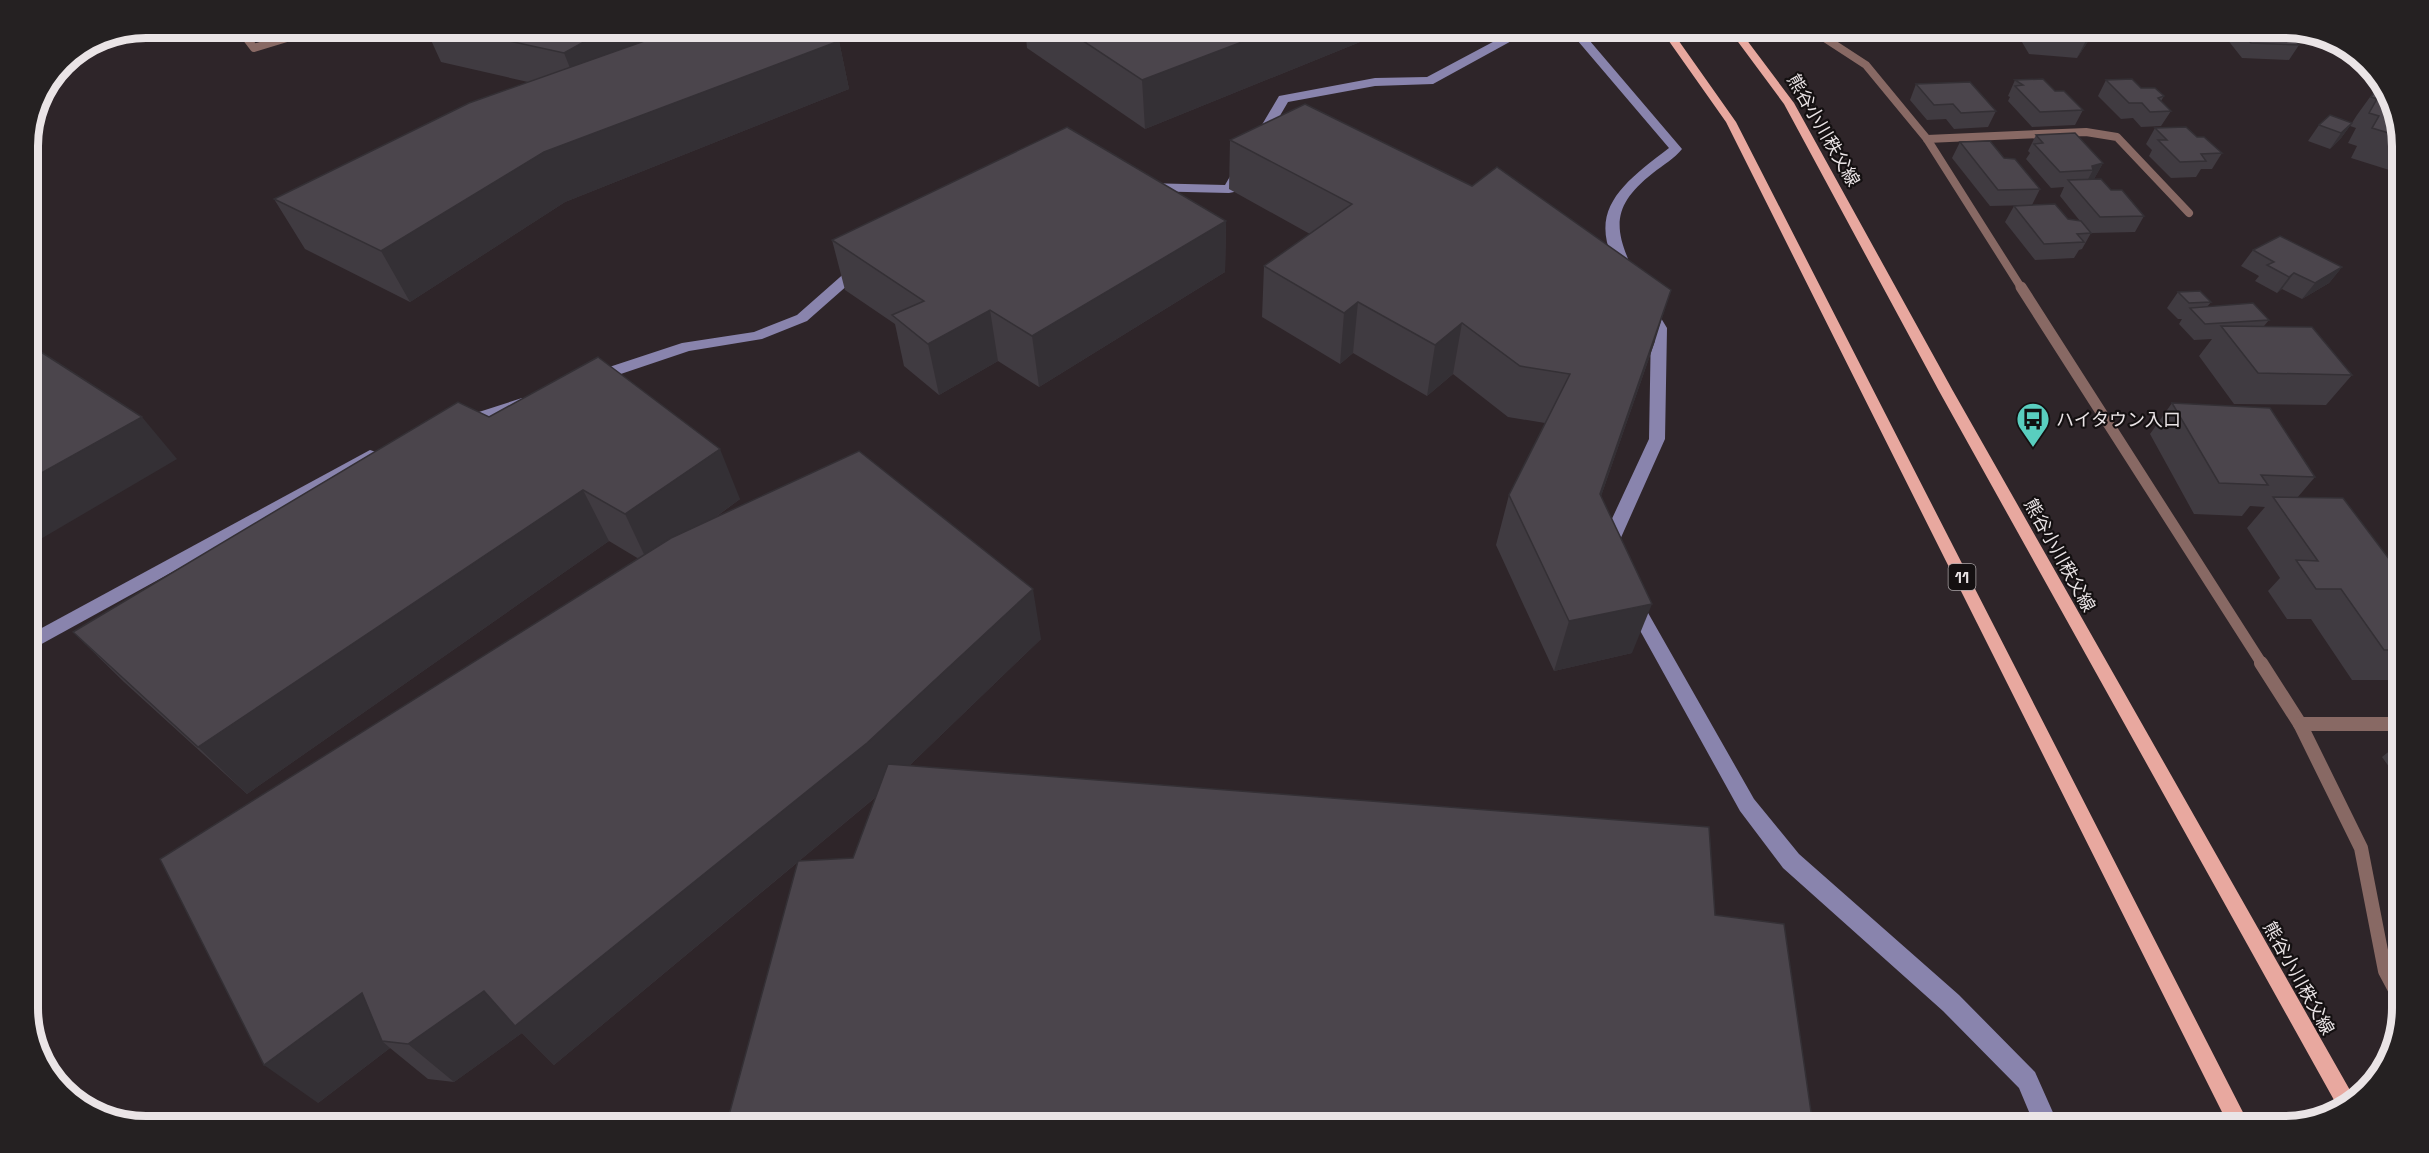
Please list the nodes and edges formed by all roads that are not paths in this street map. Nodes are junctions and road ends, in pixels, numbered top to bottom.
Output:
1 (246, 38) edge
2 (287, 38) edge
3 (1672, 38) edge
4 (1740, 38) edge
5 (1825, 38) edge
6 (1927, 139) junction
7 (2189, 213) dead end
8 (2300, 724) junction
9 (2392, 724) edge
10 (2392, 984) edge
11 (2343, 1098) edge
12 (2235, 1116) edge

1 - 2 street
3 - 12 main road, 11
4 - 11 main road, 熊谷小川秩父線
5 - 6 street
6 - 7 street
6 - 8 street
8 - 9 street
8 - 10 street

